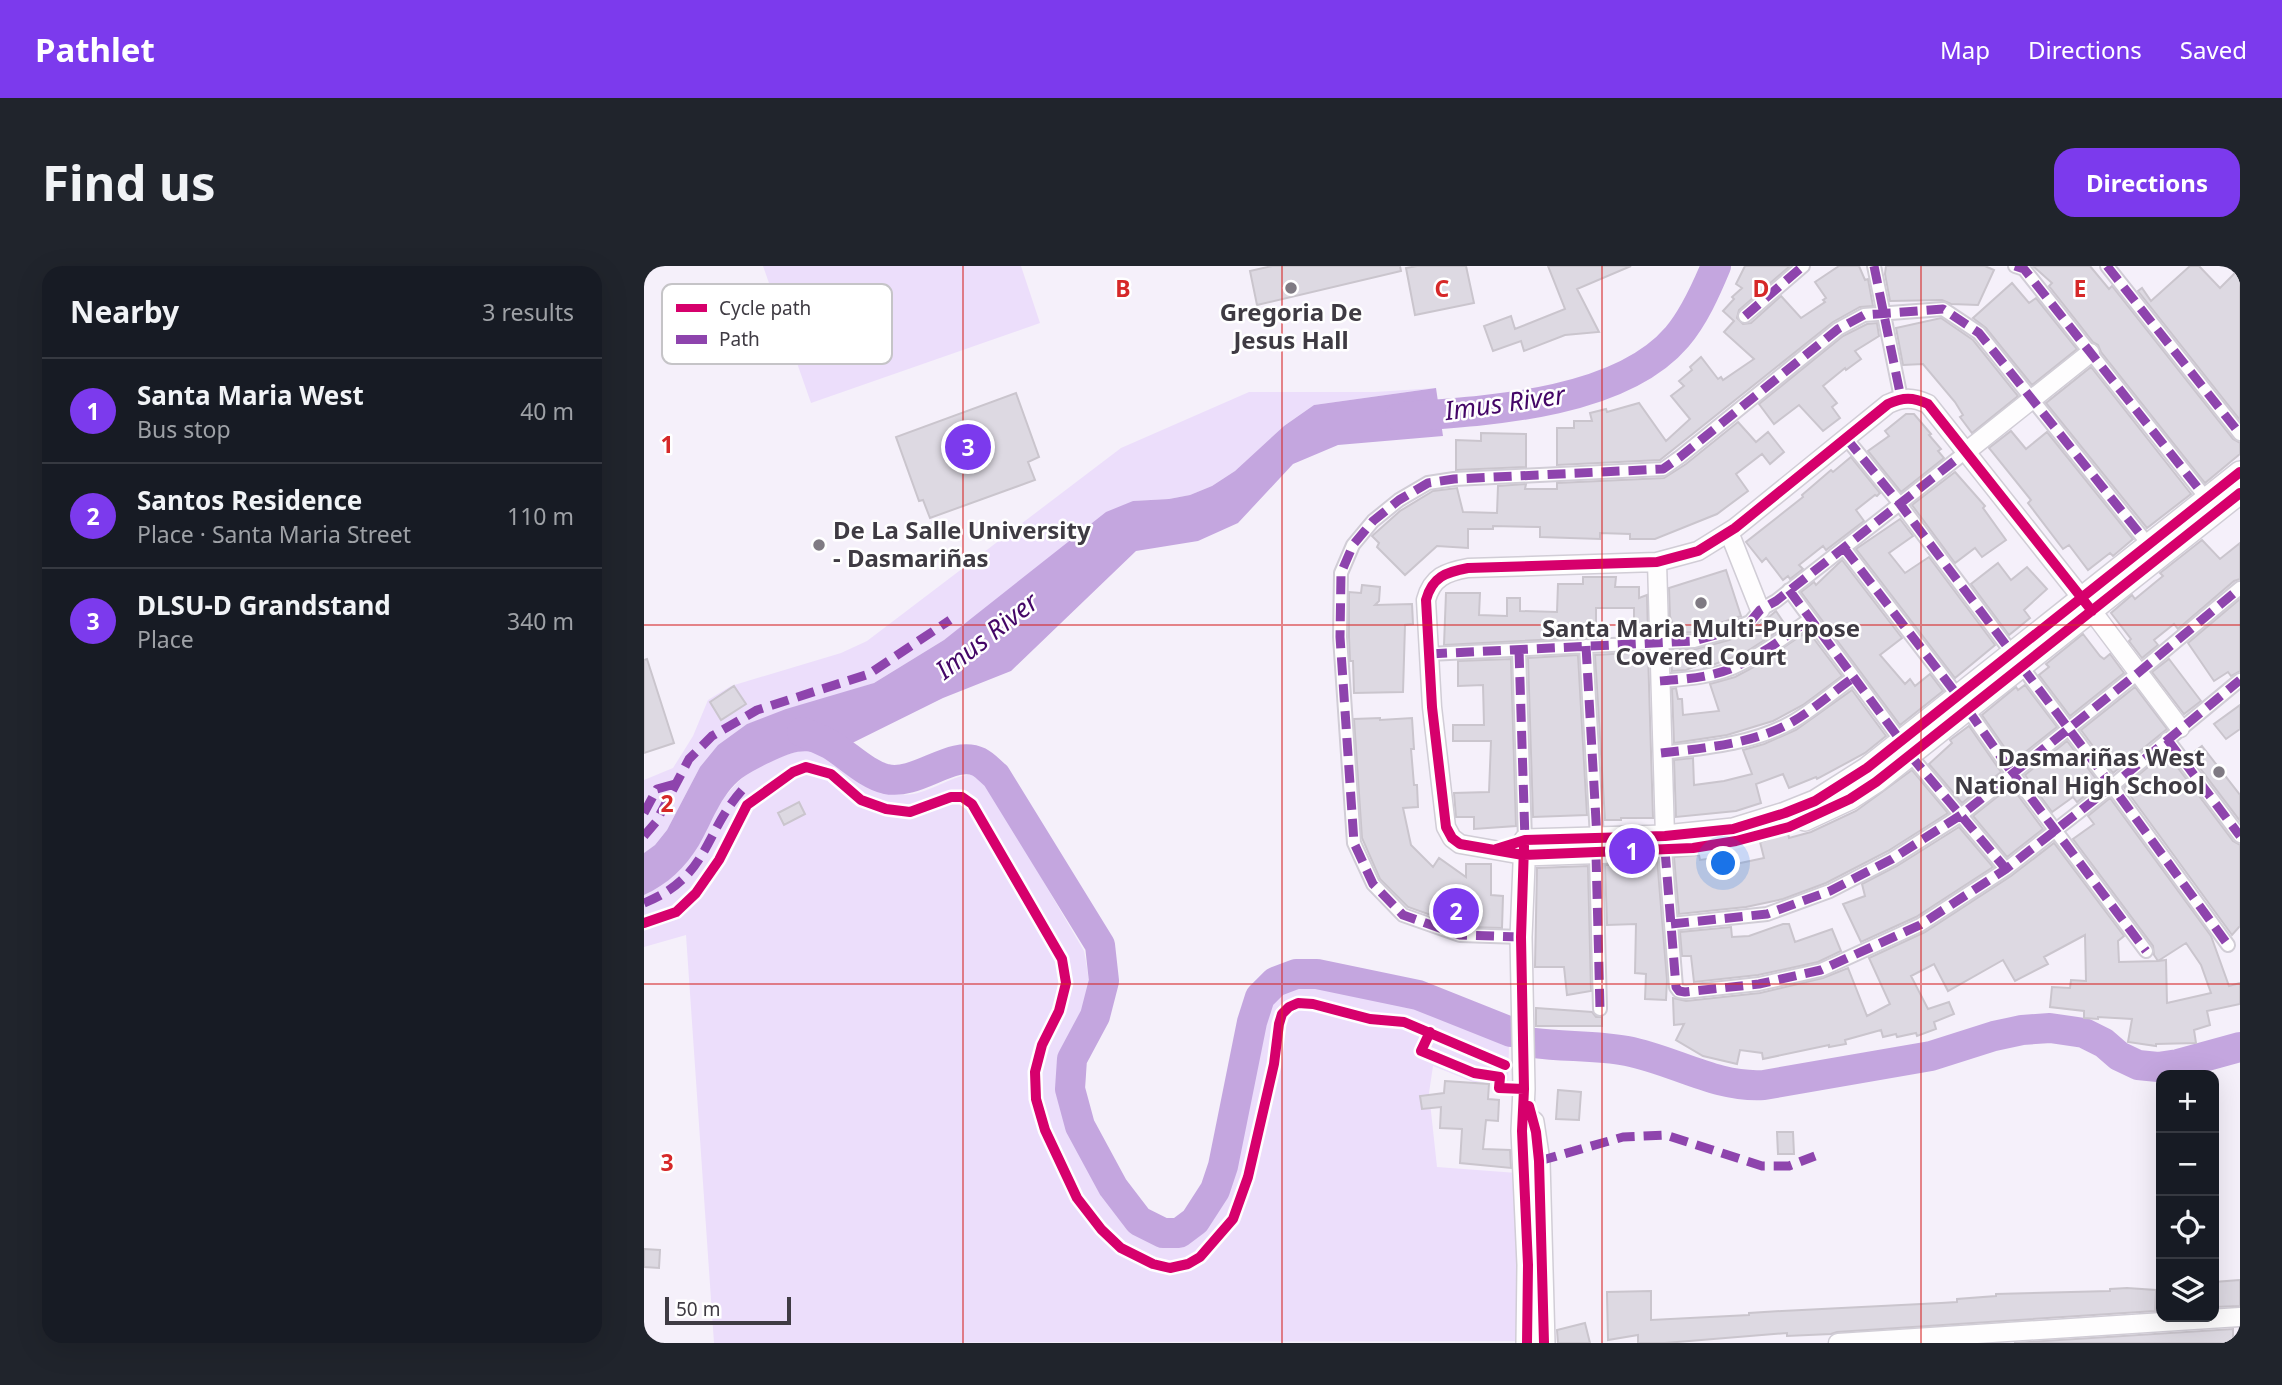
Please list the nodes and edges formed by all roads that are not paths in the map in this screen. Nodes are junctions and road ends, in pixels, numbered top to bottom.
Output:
1 (1804, 266) edge
2 (1874, 266) edge
3 (2015, 266) edge
4 (2108, 266) edge
5 (1884, 312) junction
6 (1745, 316) dead end
7 (2090, 353) junction
8 (1901, 398) junction
9 (2032, 401) junction
10 (2240, 434) edge
11 (1846, 438) junction
12 (1967, 452) junction
13 (2240, 471) edge
14 (2240, 493) edge
15 (2206, 498) junction
16 (1900, 505) junction
17 (1729, 532) junction
18 (2148, 544) junction
19 (1844, 548) junction
20 (1657, 562) junction
21 (2240, 587) edge
22 (1789, 590) junction
23 (2086, 605) junction
24 (1760, 610) junction
25 (1810, 619) junction
26 (1660, 643) junction
27 (1586, 646) junction
28 (1519, 650) junction
29 (1429, 654) junction
30 (2017, 660) junction
31 (2138, 673) junction
32 (1853, 678) junction
33 (2240, 680) edge
34 (1660, 681) junction
35 (1963, 703) junction
36 (2068, 730) junction
37 (2174, 734) junction
38 (1905, 748) junction
39 (1661, 754) junction
40 (2013, 774) junction
41 (2112, 786) junction
42 (1961, 815) junction
43 (2055, 830) junction
44 (2240, 836) edge
45 (1665, 843) junction
46 (1596, 846) junction
47 (1524, 848) junction
48 (2006, 869) junction
49 (1671, 924) junction
50 (1521, 937) junction
51 (2228, 945) dead end
52 (2146, 951) dead end
53 (1600, 1009) dead end
54 (1524, 1083) junction
55 (2240, 1317) edge
56 (1868, 1342) edge
57 (1527, 1343) edge
58 (1544, 1343) edge
59 (1838, 1343) edge

1 - 6 street
2 - 5 street
3 - 7 street
4 - 10 street
5 - 8 street
5 - 9 street
5 - 50 street
7 - 9 street
7 - 15 street
8 - 11 street
8 - 12 street
9 - 12 street
9 - 18 street
11 - 16 street
11 - 17 street
12 - 16 street
12 - 23 street
13 - 15 street
14 - 23 street
15 - 18 street
16 - 19 street
16 - 30 street
17 - 20 street
17 - 24 street
18 - 23 street
19 - 22 street
19 - 35 street
20 - 26 street
20 - 29 street
21 - 31 street
22 - 24 street
22 - 25 street
23 - 30 street
23 - 31 street
24 - 26 street
25 - 32 street
25 - 34 street
26 - 27 street
26 - 34 street
27 - 28 street
27 - 46 street
28 - 29 street
28 - 47 street
29 - 47 street
30 - 35 street
30 - 36 street
31 - 36 street
31 - 37 street
32 - 38 street
32 - 39 street
33 - 37 street
34 - 39 street
35 - 38 street
35 - 40 street
36 - 40 street
36 - 41 street
37 - 41 street
37 - 44 street
38 - 42 street
38 - 45 street
39 - 45 street
40 - 42 street
40 - 43 street
41 - 43 street
41 - 51 street
42 - 48 street
42 - 49 street
43 - 48 street
43 - 52 street
45 - 46 street
45 - 49 street
46 - 47 street
46 - 53 street
47 - 50 street
48 - 49 street
50 - 54 street
54 - 57 street
54 - 58 street
55 - 56 street
56 - 59 street

